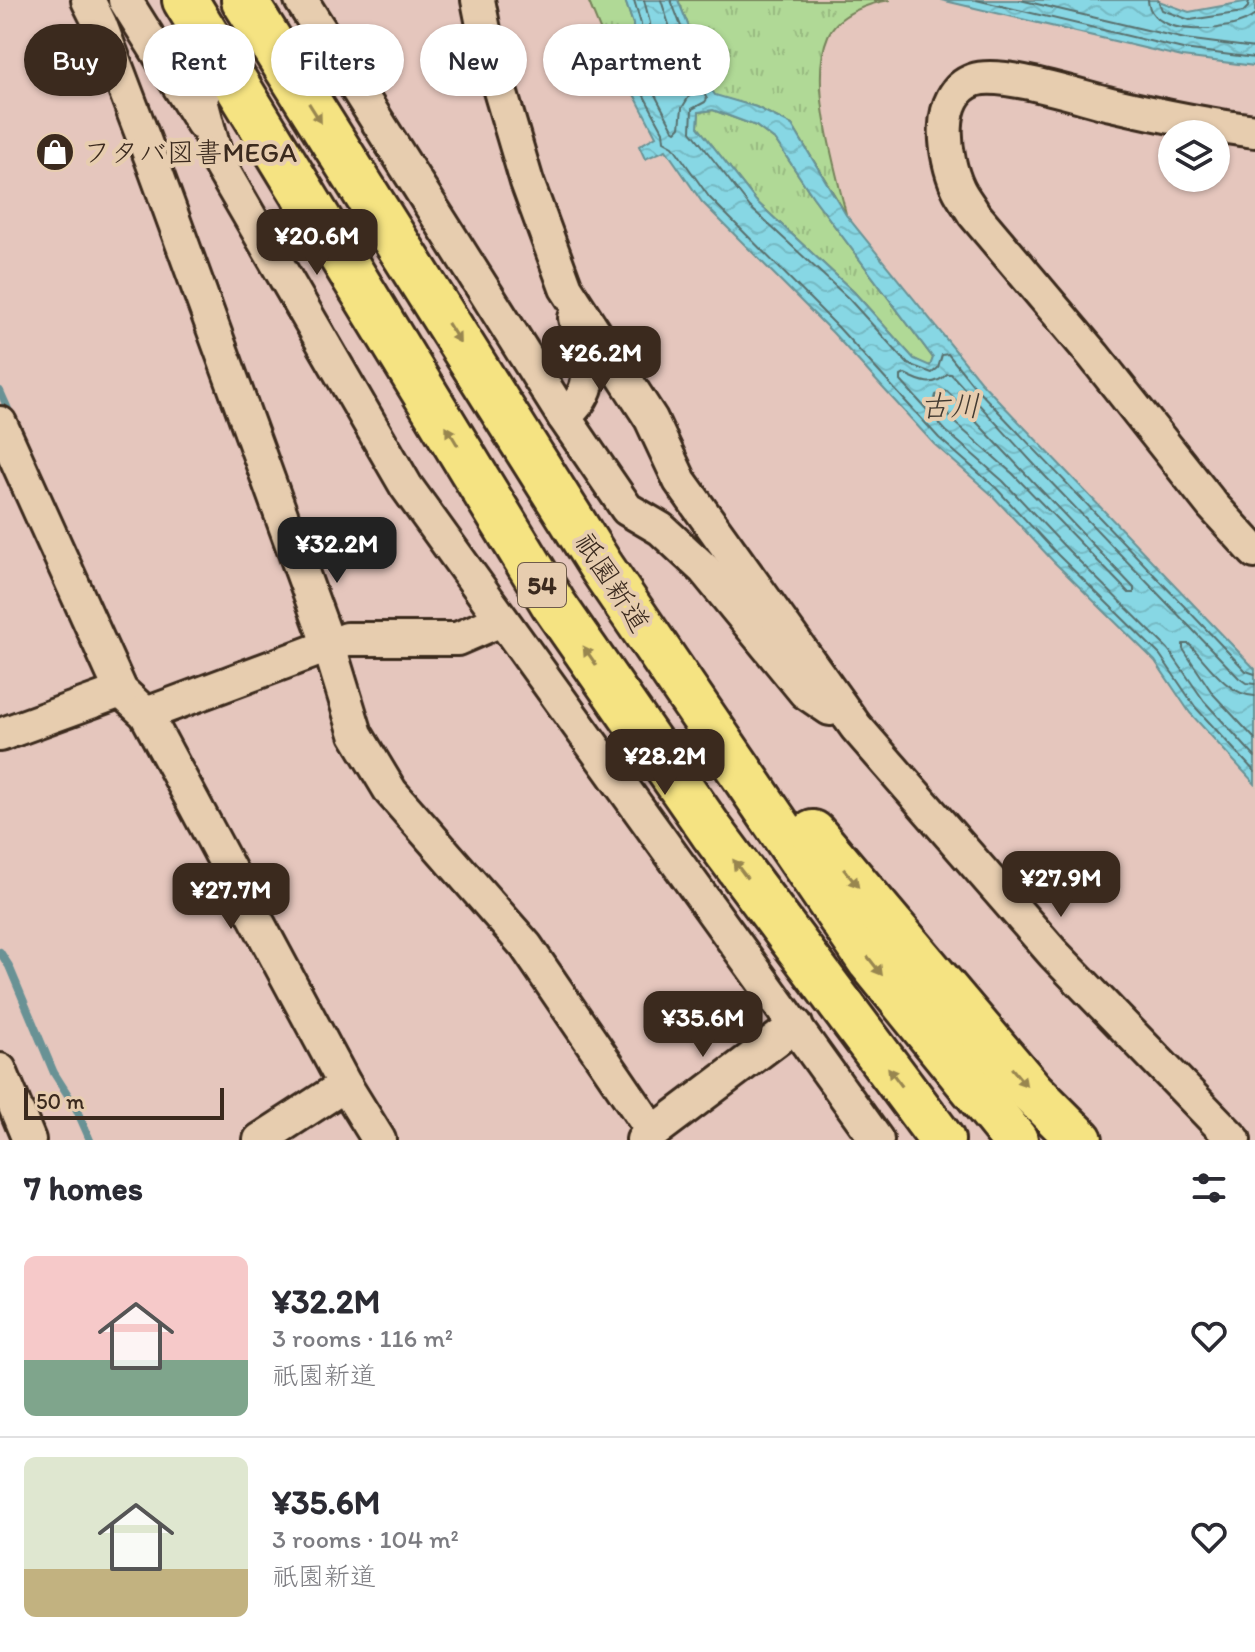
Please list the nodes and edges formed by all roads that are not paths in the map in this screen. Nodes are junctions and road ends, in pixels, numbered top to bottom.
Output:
1 (88, 0) edge
2 (125, 0) edge
3 (185, 0) edge
4 (244, 0) edge
5 (301, 0) edge
6 (478, 0) edge
7 (200, 24) edge
8 (316, 24) edge
9 (271, 43) edge
10 (201, 96) edge
11 (244, 96) edge
12 (305, 96) edge
13 (361, 96) edge
14 (1255, 131) edge
15 (210, 135) junction
16 (568, 291) junction
17 (564, 417) junction
18 (0, 423) edge
19 (1255, 552) edge
20 (501, 620) junction
21 (329, 646) junction
22 (656, 648) junction
23 (121, 691) junction
24 (146, 714) junction
25 (856, 727) junction
26 (0, 735) edge
27 (796, 1025) junction
28 (0, 1070) edge
29 (345, 1085) junction
30 (648, 1136) edge
31 (29, 1140) edge
32 (260, 1140) edge
33 (379, 1140) edge
34 (877, 1140) edge
35 (942, 1140) edge
36 (1015, 1140) edge
37 (1080, 1140) edge
38 (1234, 1140) edge

1 - 21 street
2 - 15 street
3 - 7 highway, 54
4 - 9 highway, 祇園新道 / 54
5 - 8 street
6 - 16 street
10 - 15 street
35 -> 11 highway, 54
12 -> 22 highway, 祇園新道 / 54
13 - 17 street
14 - 19 street
15 - 20 street
16 - 17 street
16 - 25 street
17 - 25 street
18 - 23 street
20 - 21 street
20 - 27 street
21 - 24 street
21 - 30 street
22 -> 36 highway, 祇園新道 / 54
22 -> 37 highway
23 - 24 street
23 - 26 street
24 - 29 street
25 - 38 street
27 - 30 street
27 - 34 street
28 - 31 street
29 - 32 street
29 - 33 street

